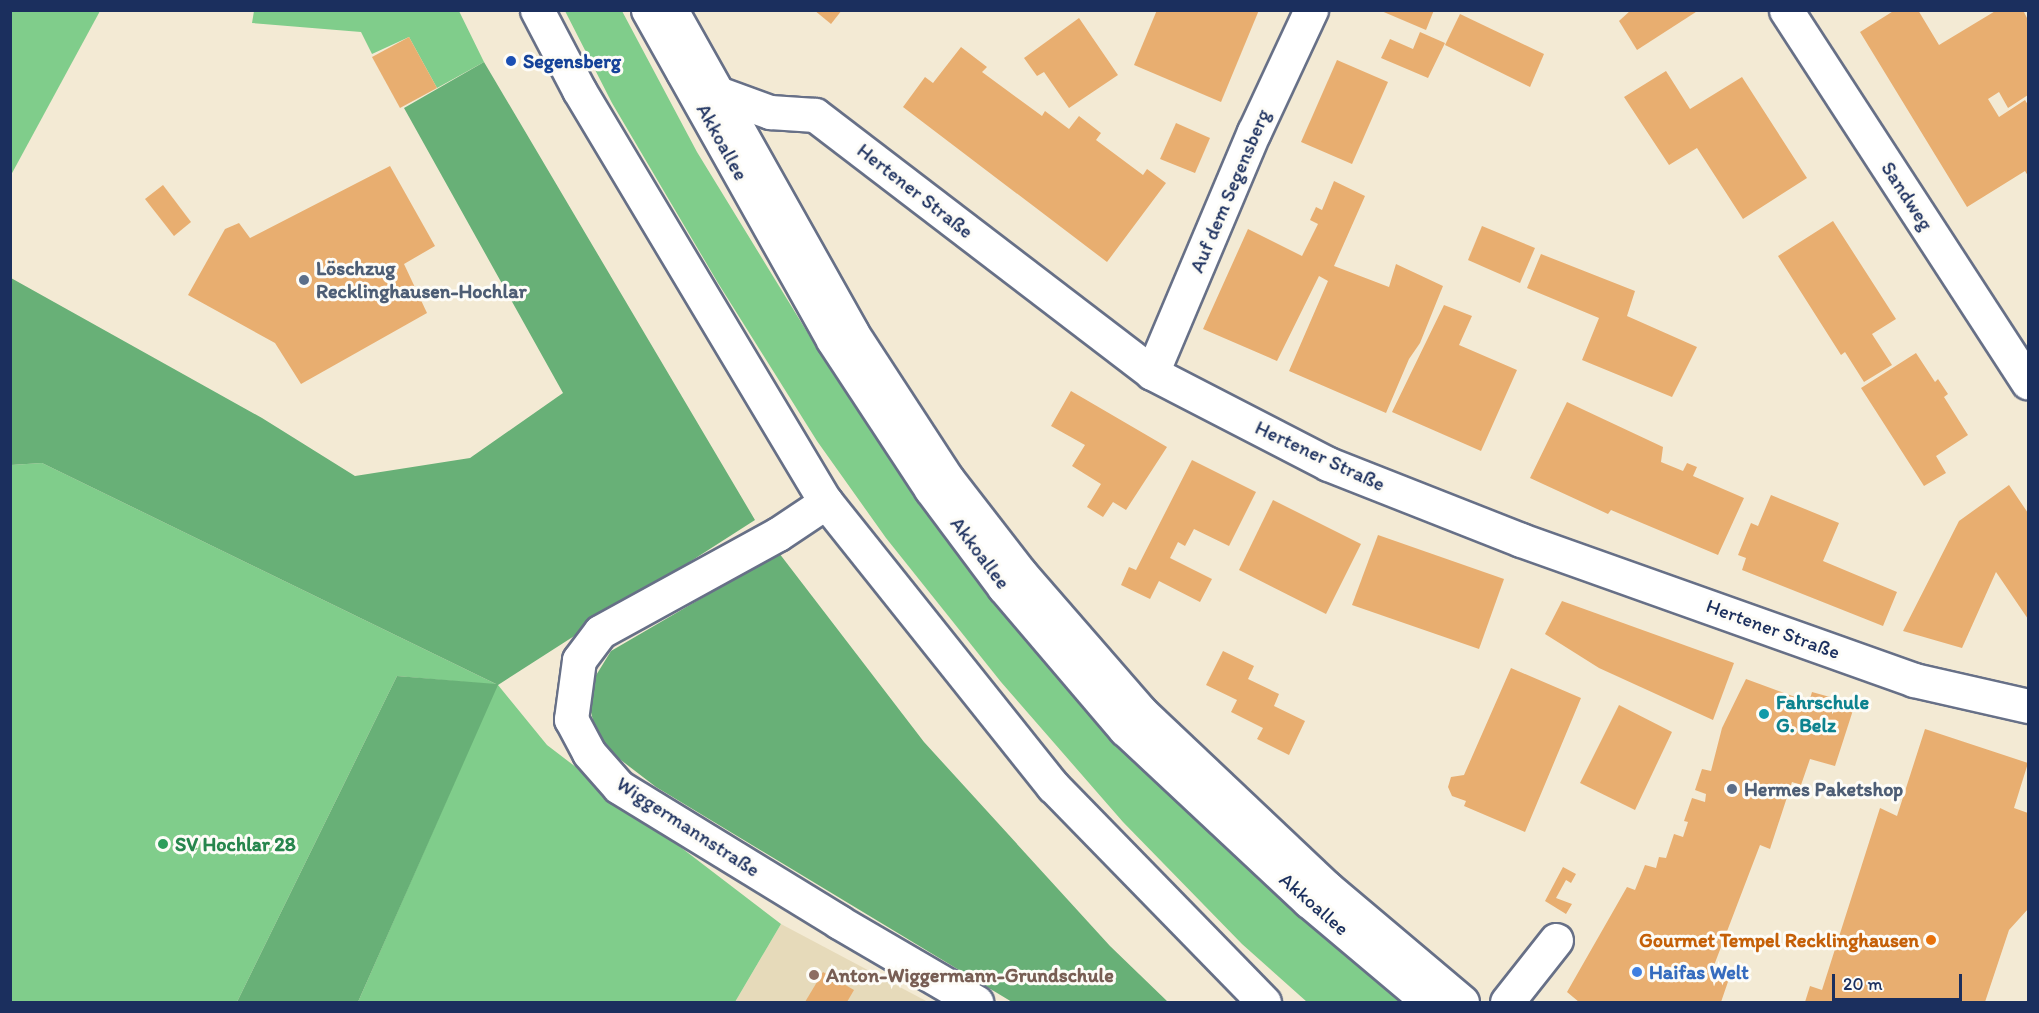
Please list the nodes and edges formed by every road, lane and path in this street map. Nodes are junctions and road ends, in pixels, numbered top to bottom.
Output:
1 (537, 10) edge
2 (648, 10) edge
3 (671, 10) edge
4 (1311, 10) edge
5 (1786, 10) edge
6 (683, 72) junction
7 (715, 92) junction
8 (1152, 373) junction
9 (2028, 382) edge
10 (826, 502) junction
11 (2028, 706) edge
12 (1556, 940) dead end
13 (976, 1002) edge
14 (1264, 1002) edge
15 (1429, 1002) edge
16 (1462, 1002) edge
17 (1507, 1002) edge

1 - 10 street
2 - 6 street, Akkoallee
3 - 7 street
4 - 8 street, Auf dem Segensberg
5 - 9 street, Sandweg
6 - 7 street, Hertener Straße
6 - 15 street, Akkoallee
7 - 8 street, Hertener Straße
7 - 16 street
8 - 11 street, Hertener Straße
10 - 13 street, Wiggermannstraße
10 - 14 street
12 - 17 street

